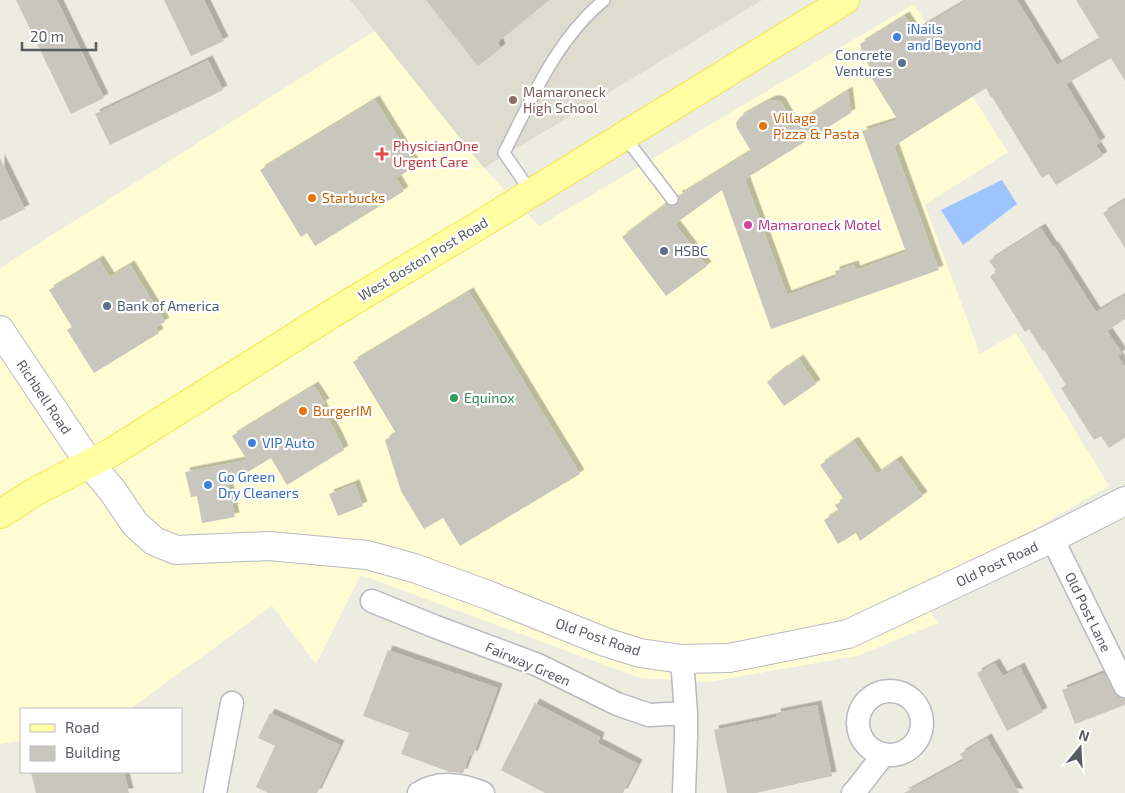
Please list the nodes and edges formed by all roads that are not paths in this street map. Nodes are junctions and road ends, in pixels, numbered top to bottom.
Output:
1 (604, 0) edge
2 (844, 0) edge
3 (624, 136) junction
4 (531, 192) junction
5 (672, 200) dead end
6 (0, 330) edge
7 (89, 463) junction
8 (1125, 501) edge
9 (0, 514) edge
10 (1052, 538) junction
11 (372, 601) dead end
12 (682, 659) junction
13 (1125, 686) edge
14 (232, 703) dead end
15 (686, 713) junction
16 (884, 754) dead end
17 (215, 793) edge
18 (419, 793) edge
19 (483, 793) edge
20 (684, 793) edge
21 (852, 793) edge

1 - 4 lane
2 - 3 main road, West Boston Post Road
3 - 4 main road, West Boston Post Road
3 - 5 lane
4 - 7 main road, West Boston Post Road
6 - 7 street, Richbell Road
7 - 9 main road, West Boston Post Road
7 - 12 street, Old Post Road
8 - 10 street, Old Post Road
10 - 12 street, Old Post Road
10 - 13 street, Old Post Lane
11 - 15 street, Fairway Green
12 - 15 street
14 - 17 street
15 - 20 street
16 - 21 street
18 - 19 street

